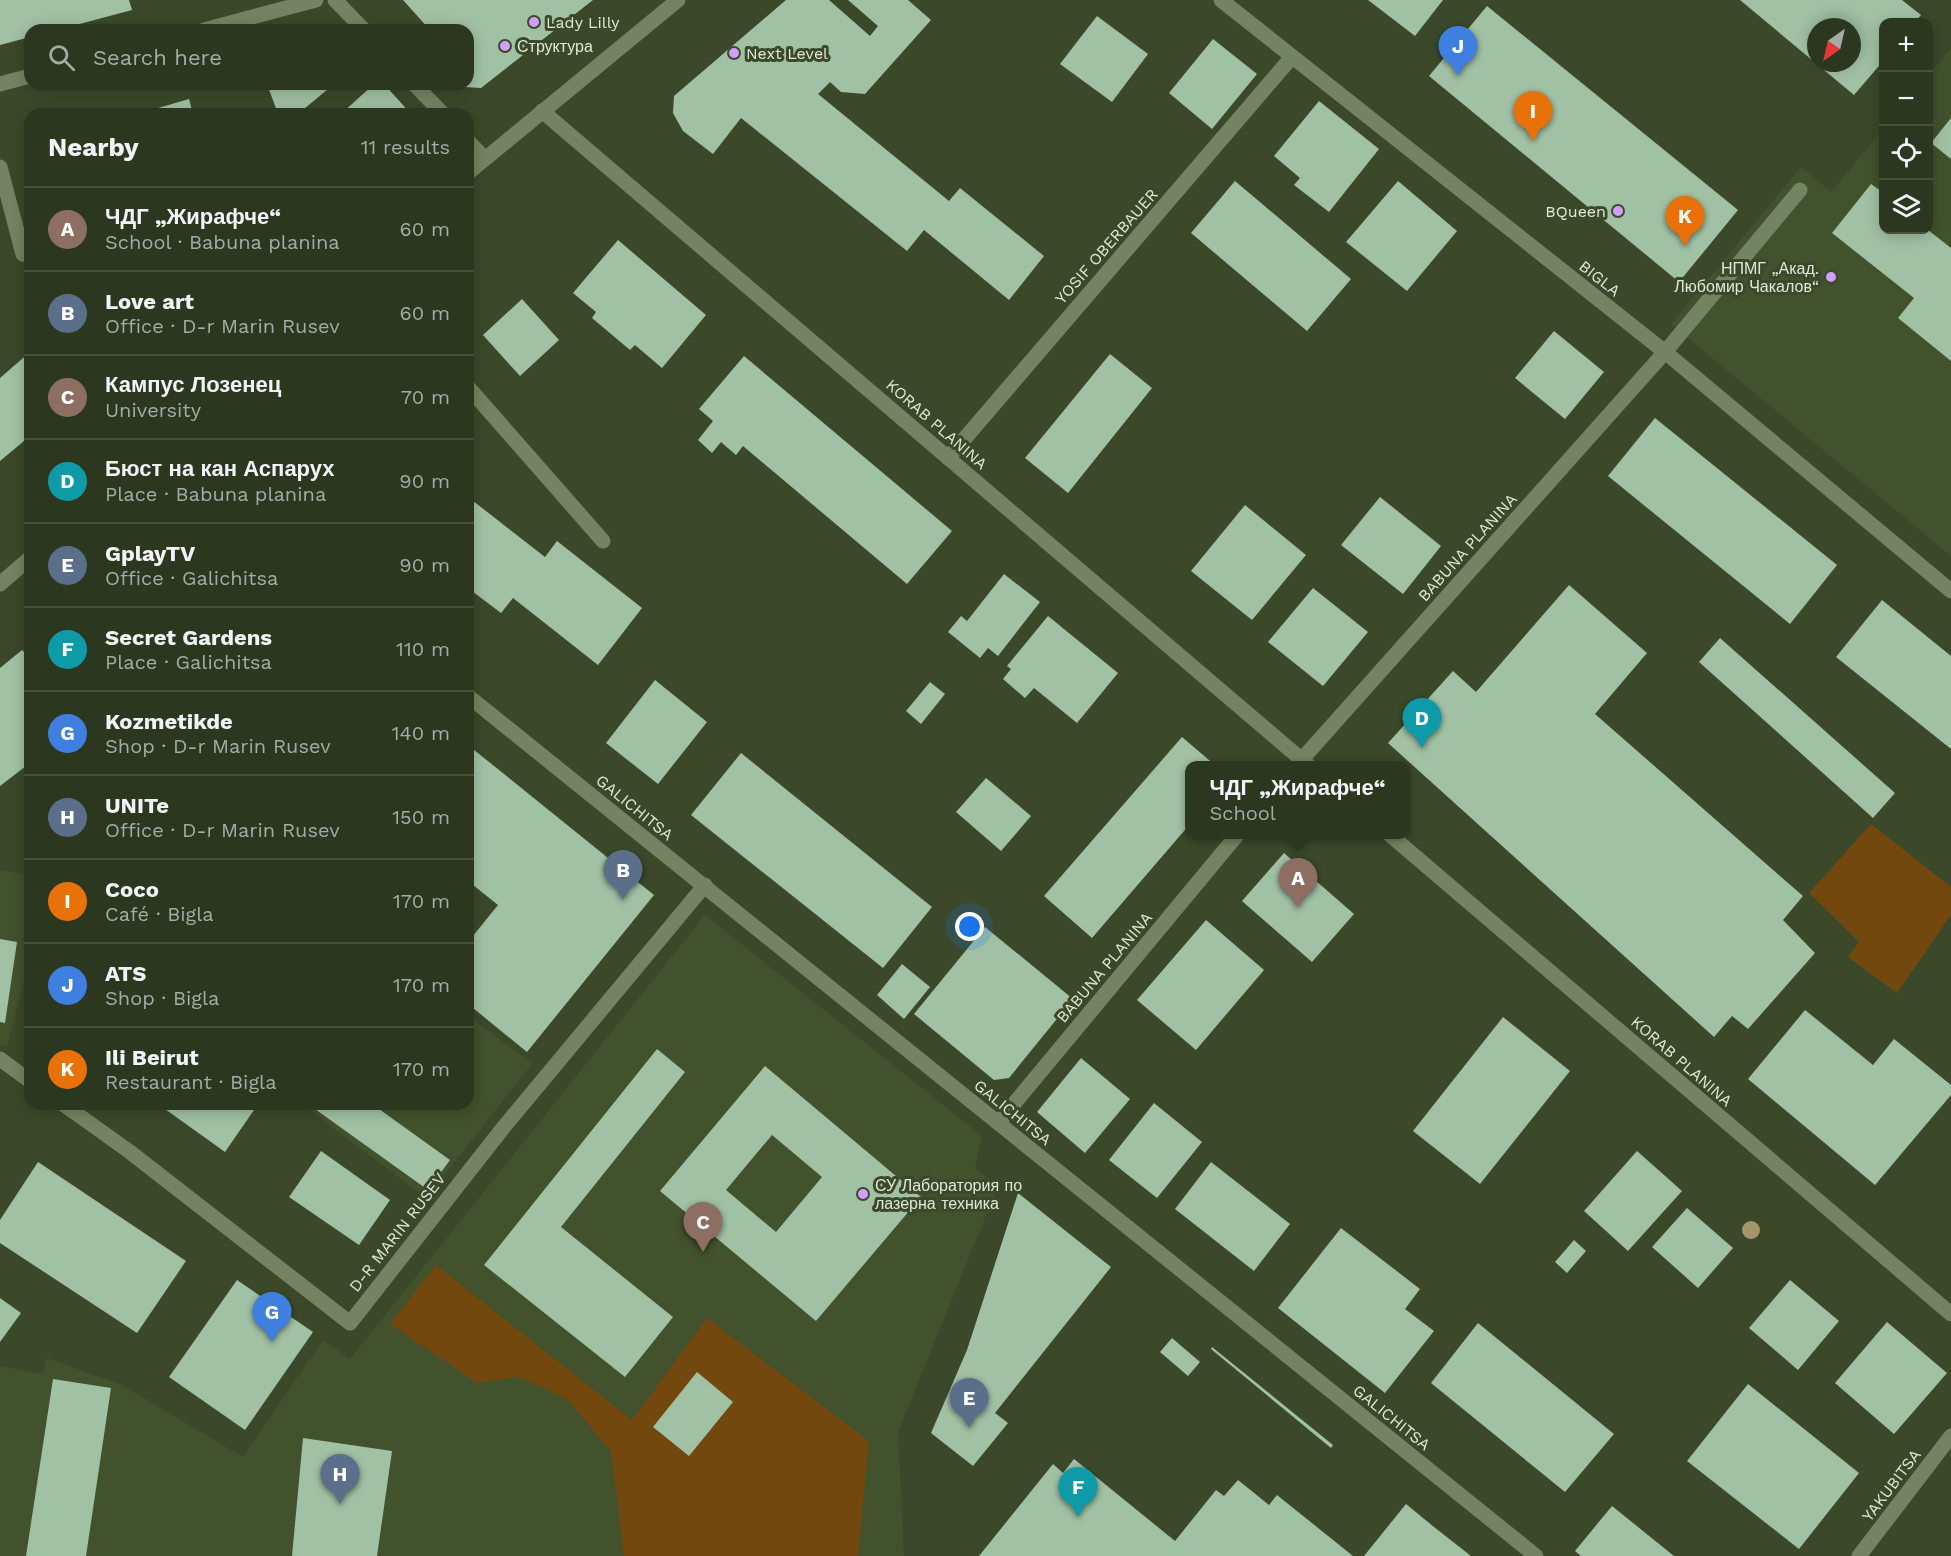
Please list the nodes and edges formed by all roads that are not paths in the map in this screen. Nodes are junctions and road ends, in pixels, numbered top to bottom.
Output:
1 (316, 0) edge
2 (335, 0) edge
3 (678, 0) edge
4 (1221, 0) edge
5 (226, 24) edge
6 (358, 24) edge
7 (1291, 57) junction
8 (24, 78) edge
9 (0, 84) edge
10 (420, 90) edge
11 (437, 108) edge
12 (542, 111) junction
13 (474, 147) edge
14 (484, 158) junction
15 (0, 167) edge
16 (474, 167) edge
17 (1800, 190) dead end
18 (24, 254) edge
19 (1665, 352) junction
20 (474, 394) edge
21 (948, 458) junction
22 (603, 541) dead end
23 (24, 563) edge
24 (0, 584) edge
25 (1951, 591) edge
26 (474, 701) edge
27 (1300, 761) edge
28 (1304, 761) edge
29 (1234, 839) edge
30 (1395, 839) edge
31 (705, 885) junction
32 (0, 1059) edge
33 (24, 1077) edge
34 (71, 1110) edge
35 (998, 1123) junction
36 (1951, 1314) edge
37 (1951, 1436) edge
38 (1536, 1556) edge
39 (1859, 1556) edge

1 - 5 street
2 - 6 street
3 - 12 street
4 - 7 street, BIGLA
7 - 19 street, BIGLA
7 - 21 street, YOSIF OBERBAUER
8 - 9 street
10 - 11 street
12 - 14 street
12 - 21 street, KORAB PLANINA
13 - 14 street
14 - 16 street
15 - 18 street
17 - 19 street, BABUNA PLANINA
19 - 25 street, BIGLA
19 - 28 street, BABUNA PLANINA
20 - 22 street
21 - 27 street, KORAB PLANINA
23 - 24 street
26 - 31 street, GALICHITSA
29 - 35 street, BABUNA PLANINA
30 - 36 street, KORAB PLANINA
31 - 34 street, D-R MARIN RUSEV
31 - 35 street, GALICHITSA
32 - 33 street
35 - 38 street, GALICHITSA
37 - 39 street, YAKUBITSA

